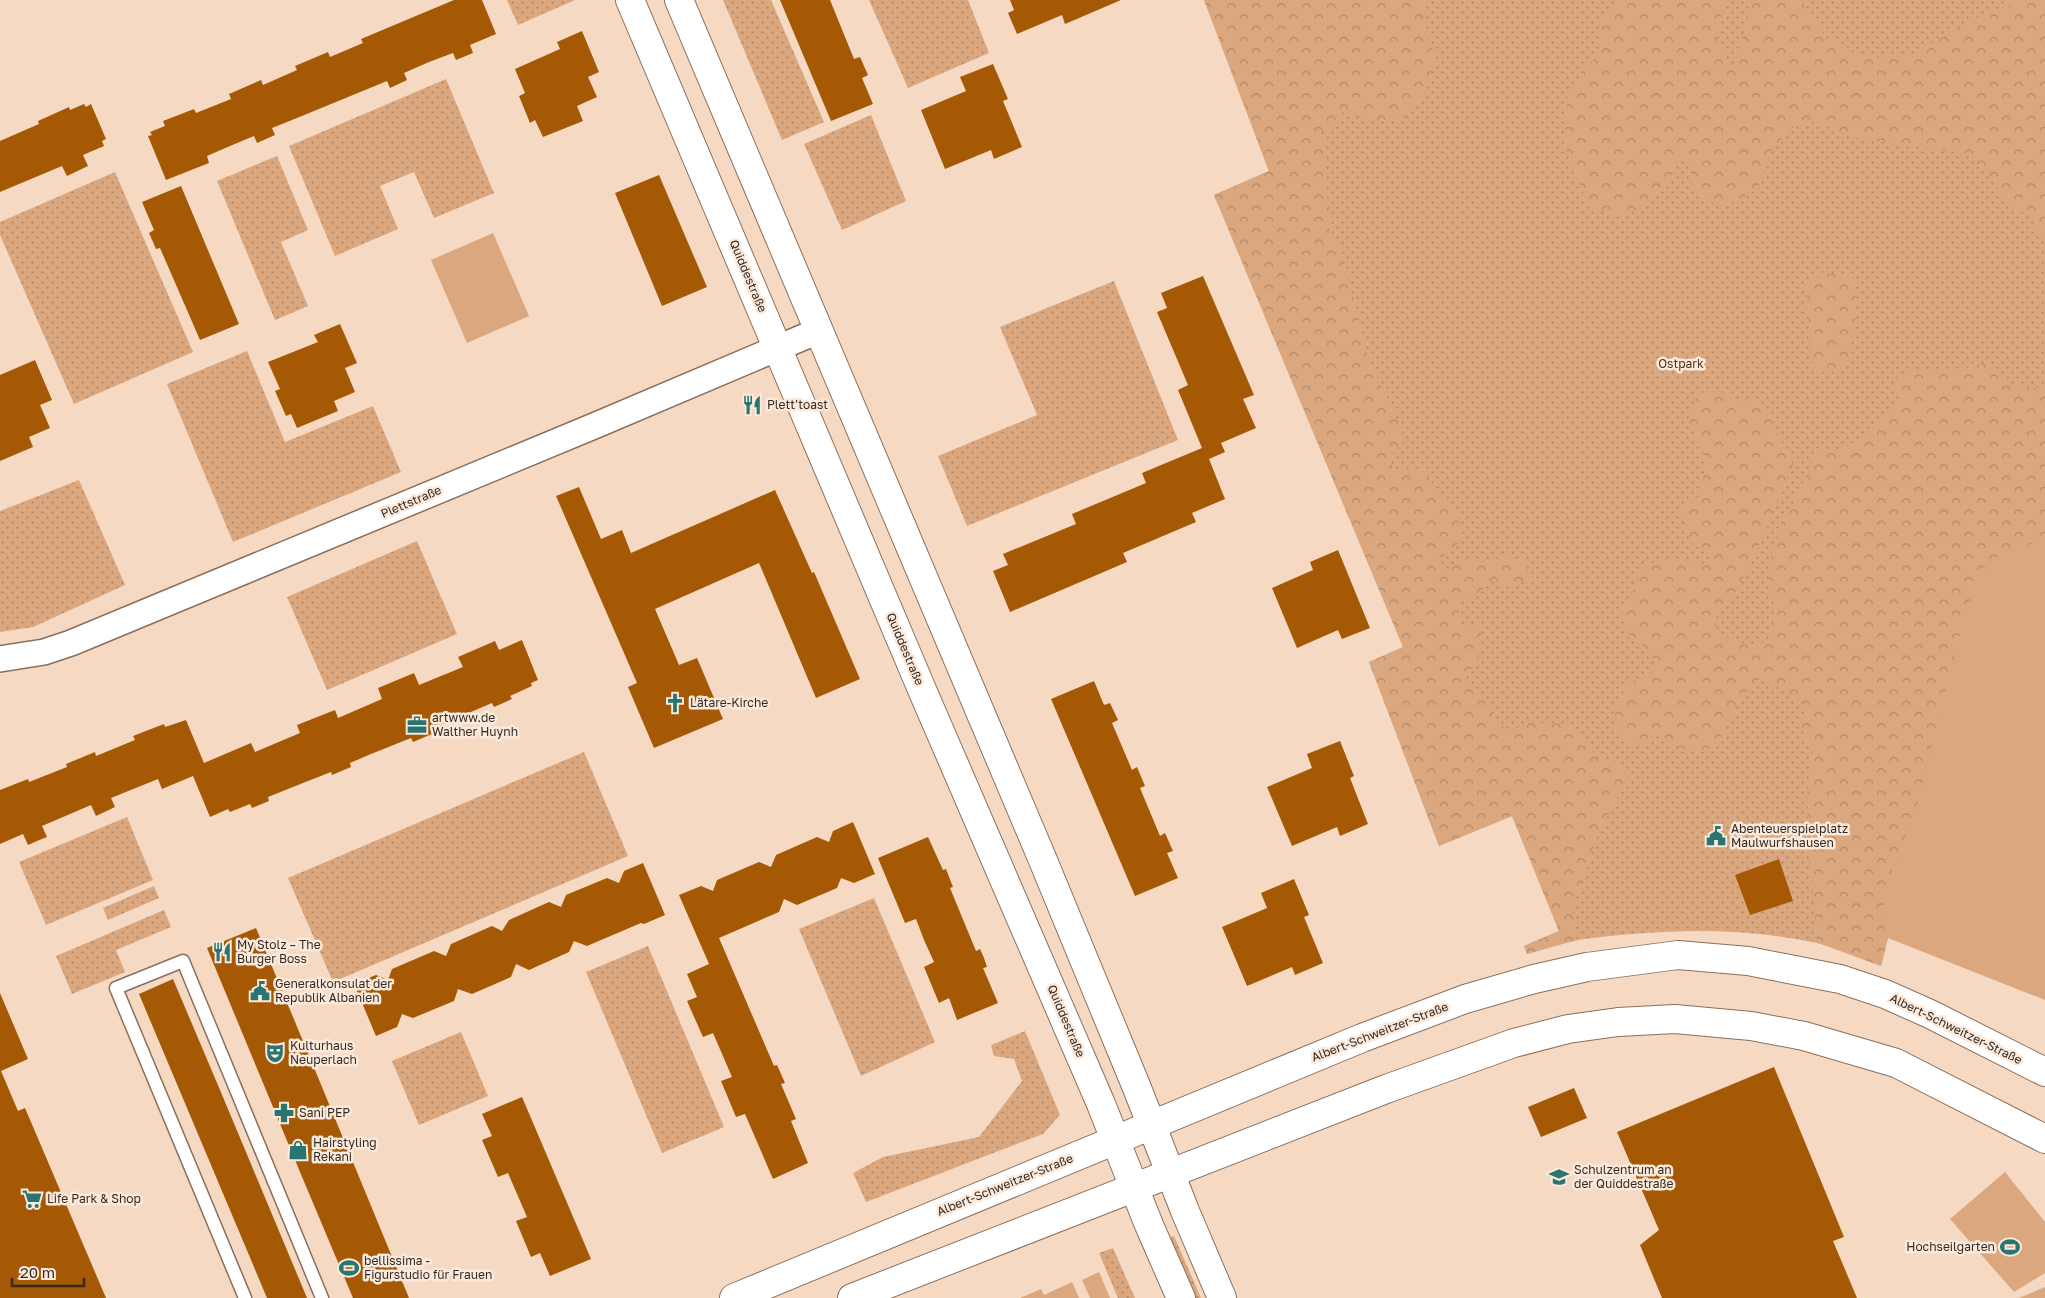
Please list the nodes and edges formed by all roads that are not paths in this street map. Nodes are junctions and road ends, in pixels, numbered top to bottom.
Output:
1 (630, 0) edge
2 (679, 0) edge
3 (818, 330) junction
4 (778, 347) junction
5 (0, 659) edge
6 (2045, 1072) edge
7 (1152, 1126) junction
8 (2045, 1139) edge
9 (1116, 1140) junction
10 (1170, 1174) junction
11 (1135, 1188) junction
12 (245, 1298) edge
13 (322, 1298) edge
14 (734, 1298) edge
15 (852, 1298) edge
16 (1180, 1298) edge
17 (1222, 1298) edge

1 - 4 main road, Quiddestraße
2 - 3 main road
3 - 4 street, Plettstraße
3 - 7 main road
4 - 5 street, Plettstraße
4 - 9 main road, Quiddestraße
6 - 7 main road, Albert-Schweitzer-Straße
7 - 9 main road, Albert-Schweitzer-Straße
7 - 10 main road
8 - 10 main road
9 - 11 main road, Quiddestraße
9 - 14 main road, Albert-Schweitzer-Straße
10 - 11 main road
10 - 17 main road
11 - 15 main road
11 - 16 main road, Quiddestraße
12 - 13 lane

